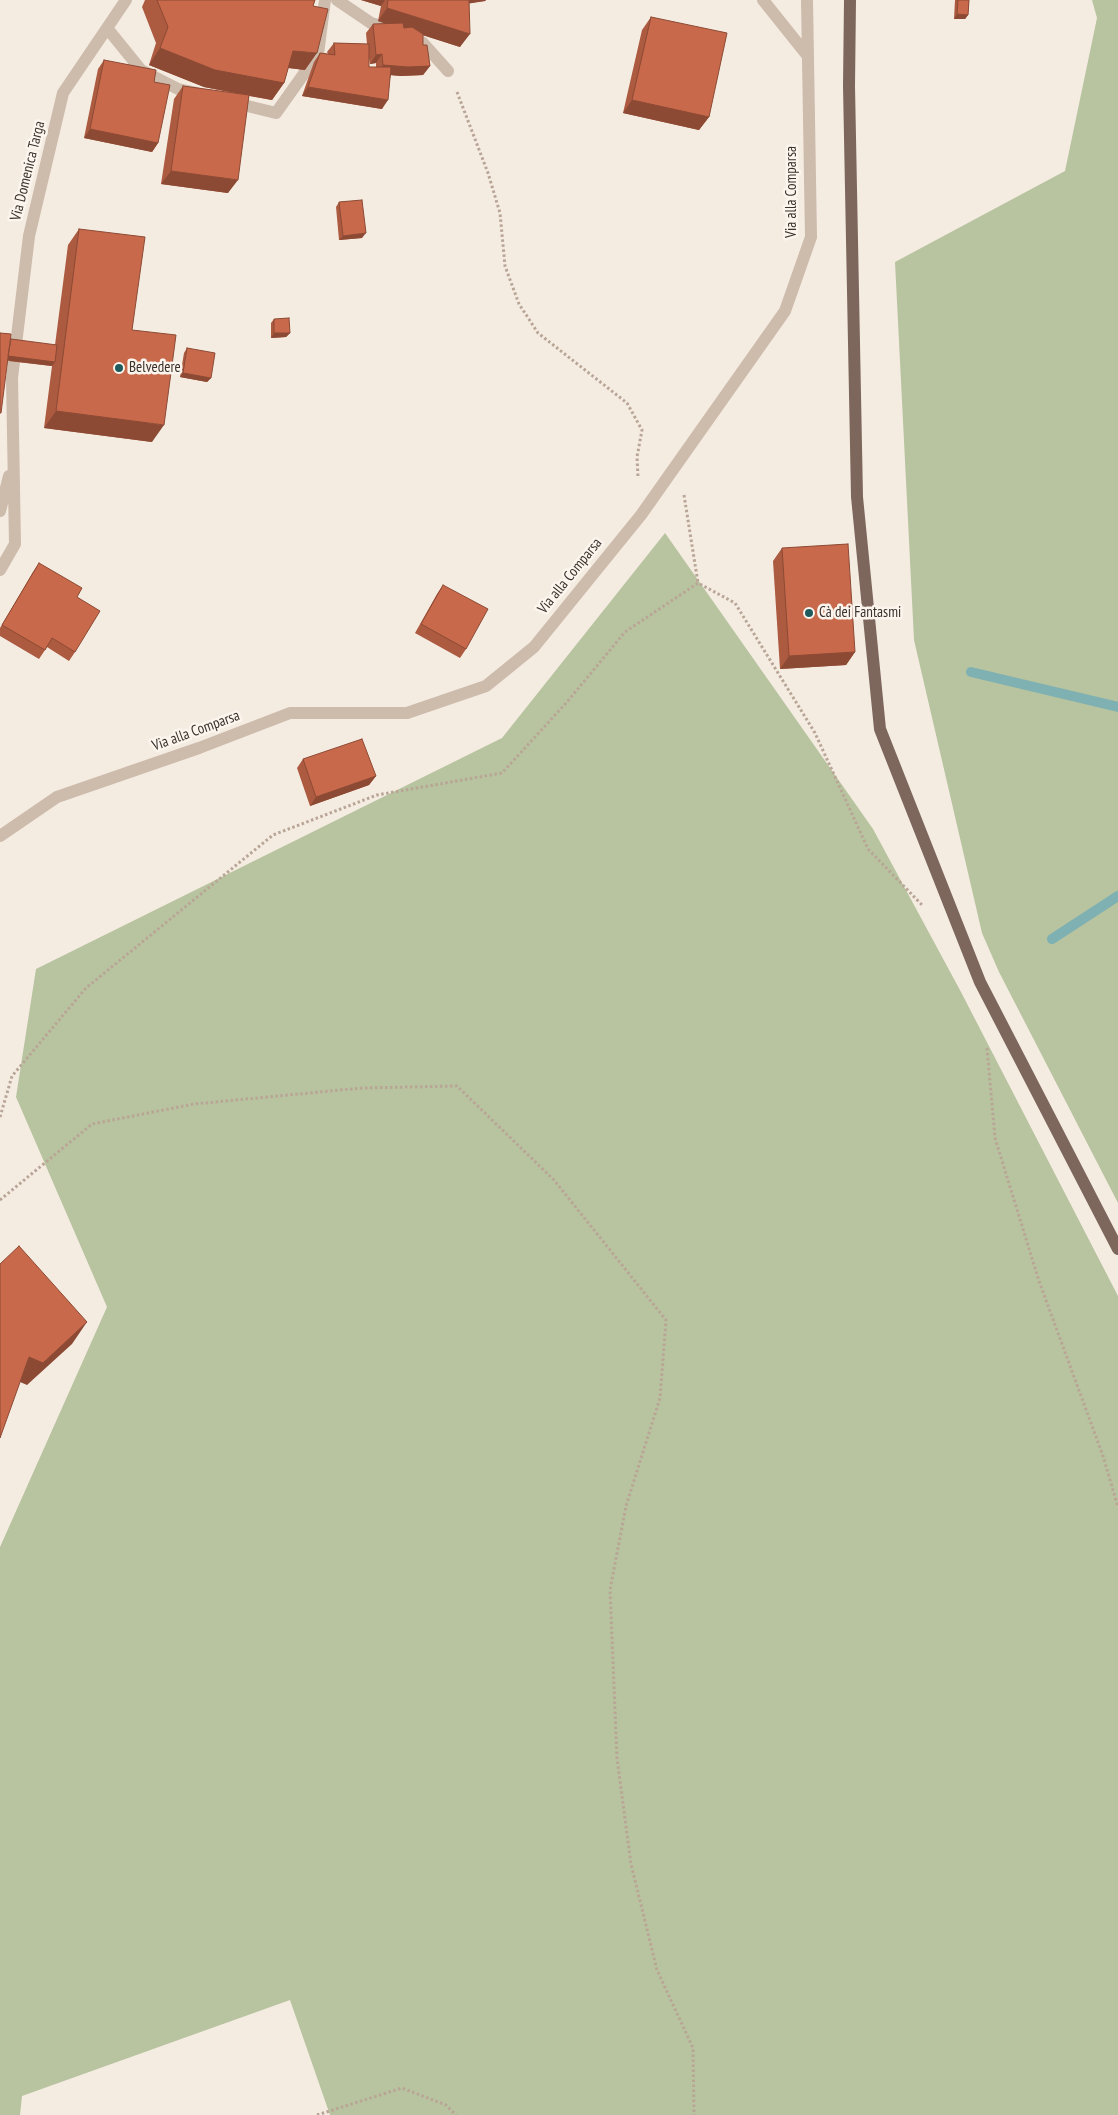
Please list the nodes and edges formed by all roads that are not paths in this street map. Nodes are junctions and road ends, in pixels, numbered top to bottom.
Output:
1 (126, 0) edge
2 (325, 0) edge
3 (338, 0) edge
4 (763, 0) edge
5 (807, 0) edge
6 (850, 0) edge
7 (107, 28) junction
8 (807, 55) junction
9 (448, 71) road end
10 (13, 459) junction
11 (0, 512) edge
12 (0, 570) edge
13 (0, 836) edge
14 (1118, 1249) edge

1 - 7 street, Via Domenica Targa
2 - 7 street
3 - 9 street
4 - 8 street
5 - 8 street, Via alla Comparsa
6 - 14 main road
7 - 10 street, Via Domenica Targa
8 - 13 street, Via alla Comparsa
10 - 11 street, Via Domenica Targa
10 - 12 street, Via Domenica Targa

